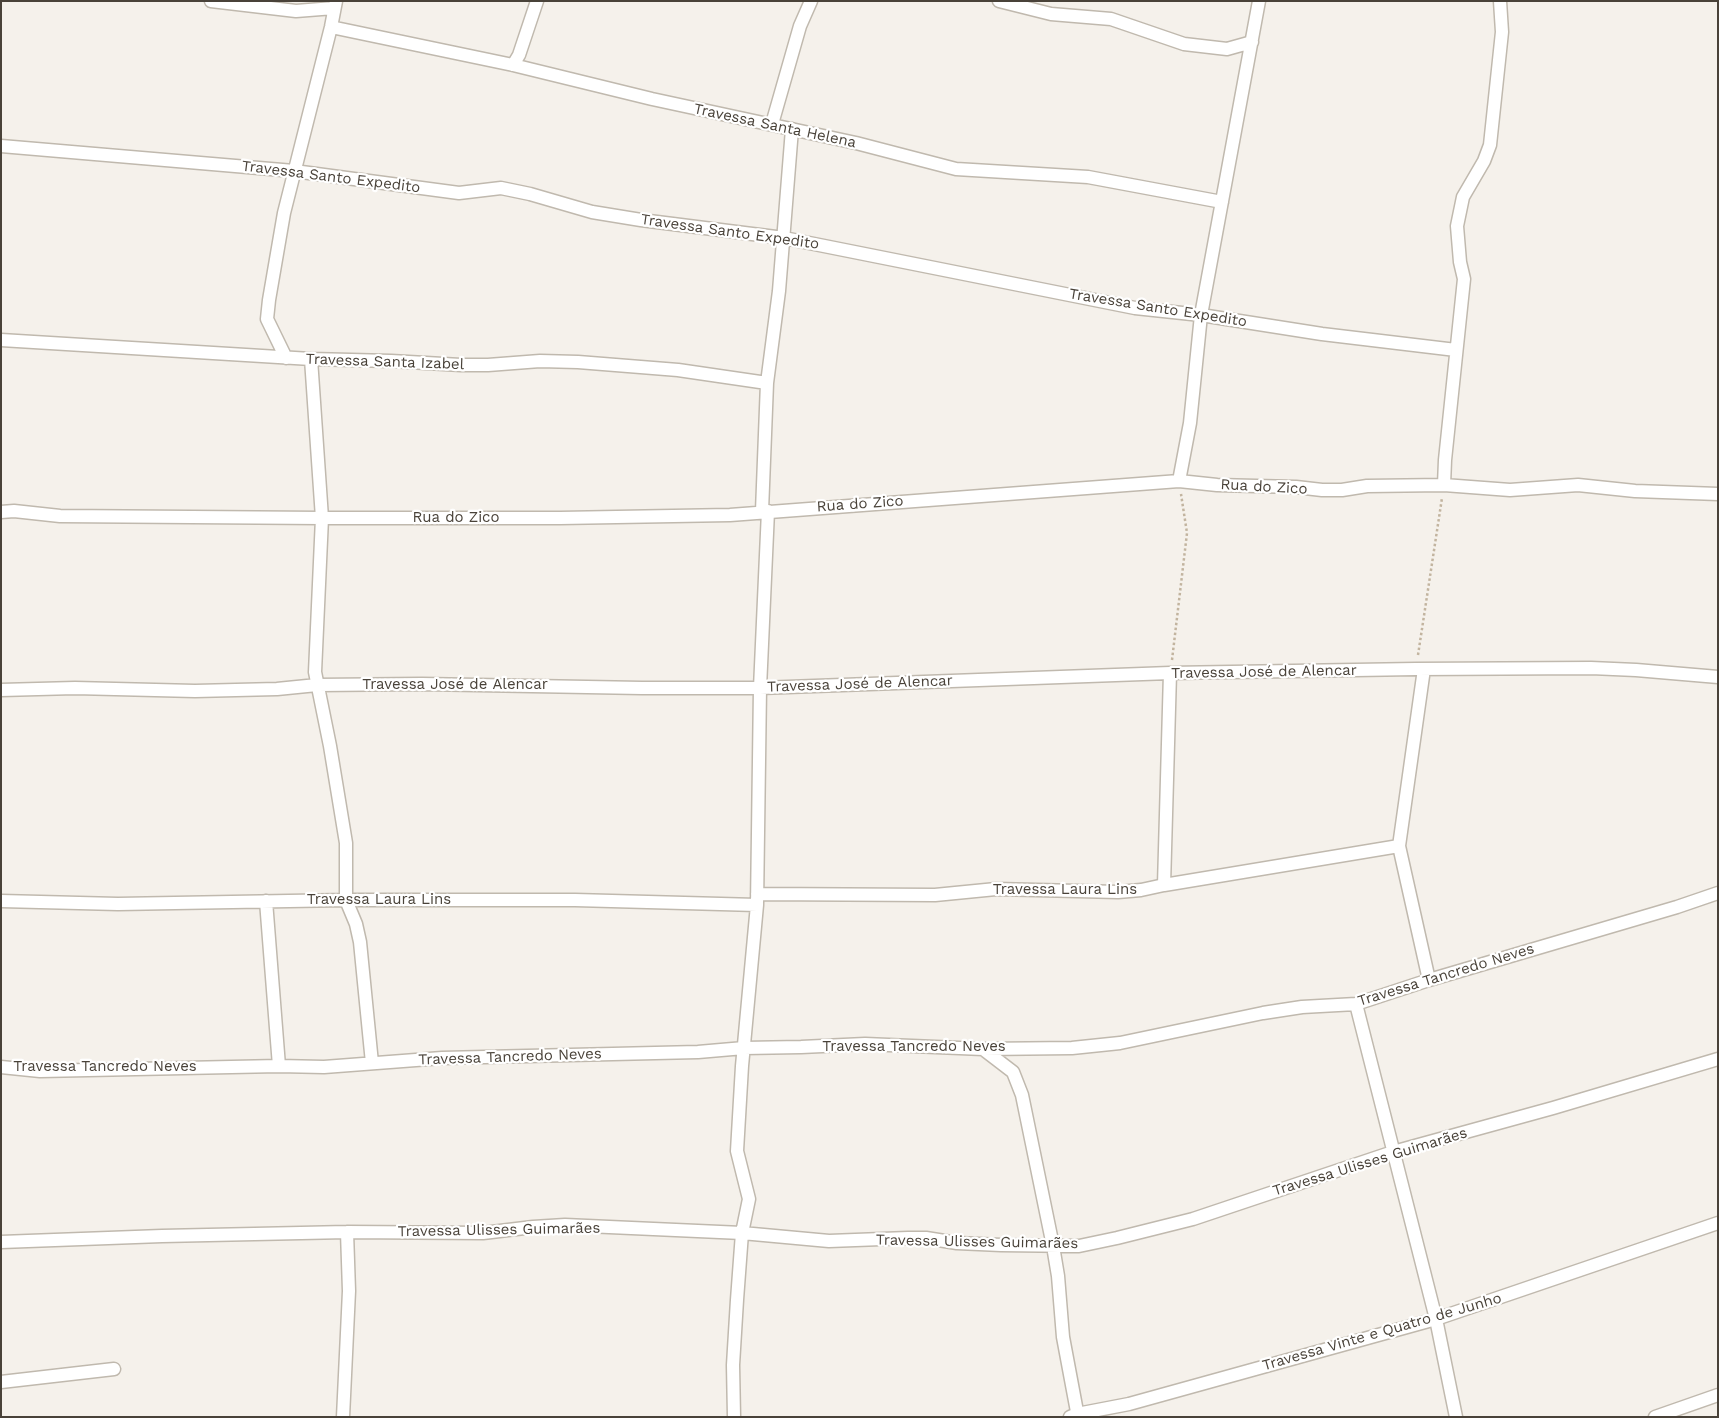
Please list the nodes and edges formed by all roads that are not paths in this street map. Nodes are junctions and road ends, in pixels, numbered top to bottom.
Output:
1 (211, 1) edge
2 (537, 1) edge
3 (811, 1) edge
4 (999, 1) edge
5 (1259, 1) edge
6 (1500, 1) edge
7 (335, 4) edge
8 (331, 27) junction
9 (1252, 42) junction
10 (513, 65) junction
11 (772, 124) junction
12 (792, 129) junction
13 (1, 146) edge
14 (294, 171) junction
15 (1222, 202) junction
16 (784, 238) junction
17 (1201, 315) junction
18 (1, 340) edge
19 (1456, 350) junction
20 (286, 358) junction
21 (311, 359) junction
22 (767, 382) junction
23 (1179, 480) junction
24 (1444, 485) junction
25 (1718, 494) edge
26 (765, 511) junction
27 (1, 512) edge
28 (322, 518) junction
29 (1420, 669) junction
30 (1170, 673) junction
31 (1718, 677) edge
32 (317, 685) junction
33 (760, 688) junction
34 (1, 690) edge
35 (1399, 846) junction
36 (1164, 885) junction
37 (1718, 893) edge
38 (757, 899) junction
39 (346, 900) junction
40 (1, 901) edge
41 (266, 901) junction
42 (1429, 980) junction
43 (1356, 1004) junction
44 (744, 1048) junction
45 (983, 1049) junction
46 (1718, 1059) edge
47 (372, 1063) junction
48 (279, 1066) junction
49 (1, 1067) edge
50 (1393, 1152) junction
51 (1718, 1223) edge
52 (347, 1232) junction
53 (742, 1233) junction
54 (1, 1242) edge
55 (1053, 1246) junction
56 (1436, 1319) junction
57 (114, 1369) dead end
58 (1, 1382) edge
59 (1718, 1395) edge
60 (1075, 1416) edge
61 (343, 1417) edge
62 (734, 1417) edge
63 (1456, 1417) edge
64 (1655, 1417) edge

1 - 7 street
2 - 10 street
3 - 11 street
4 - 9 street
5 - 9 street
6 - 19 street
7 - 8 street
8 - 10 street, Travessa Santa Helena
8 - 14 street
9 - 15 street
10 - 11 street, Travessa Santa Helena
11 - 12 street, Travessa Santa Helena
12 - 15 street, Travessa Santa Helena
12 - 16 street
13 - 14 street, Travessa Santo Expedito
14 - 16 street, Travessa Santo Expedito
14 - 20 street
15 - 17 street
16 - 17 street, Travessa Santo Expedito
16 - 22 street
17 - 19 street, Travessa Santo Expedito
17 - 23 street
18 - 20 street, Travessa Santa Izabel
19 - 24 street
20 - 21 street, Travessa Santa Izabel
21 - 22 street, Travessa Santa Izabel
21 - 28 street
22 - 26 street
23 - 24 street, Rua do Zico
23 - 26 street, Rua do Zico
24 - 25 street, Rua do Zico
26 - 28 street, Rua do Zico
26 - 33 street
27 - 28 street, Rua do Zico
28 - 32 street
29 - 30 street, Travessa José de Alencar
29 - 31 street, Travessa José de Alencar
29 - 35 street
30 - 33 street, Travessa José de Alencar
30 - 36 street
32 - 33 street, Travessa José de Alencar
32 - 34 street, Travessa José de Alencar
32 - 39 street
33 - 38 street
35 - 36 street, Travessa Laura Lins
35 - 42 street
36 - 38 street, Travessa Laura Lins
37 - 42 street, Travessa Tancredo Neves
38 - 39 street, Travessa Laura Lins
38 - 44 street
39 - 41 street, Travessa Laura Lins
39 - 47 street
40 - 41 street, Travessa Laura Lins
41 - 48 street
42 - 43 street, Travessa Tancredo Neves
43 - 45 street, Travessa Tancredo Neves
43 - 50 street
44 - 45 street, Travessa Tancredo Neves
44 - 47 street, Travessa Tancredo Neves
44 - 53 street
45 - 55 street
46 - 50 street, Travessa Ulisses Guimarães
47 - 48 street, Travessa Tancredo Neves
48 - 49 street, Travessa Tancredo Neves
50 - 55 street, Travessa Ulisses Guimarães
50 - 56 street
51 - 56 street, Travessa Vinte e Quatro de Junho
52 - 53 street, Travessa Ulisses Guimarães
52 - 54 street, Travessa Ulisses Guimarães
52 - 61 street
53 - 55 street, Travessa Ulisses Guimarães
53 - 62 street
55 - 60 street
56 - 60 street, Travessa Vinte e Quatro de Junho
56 - 63 street
57 - 58 street
59 - 64 street

